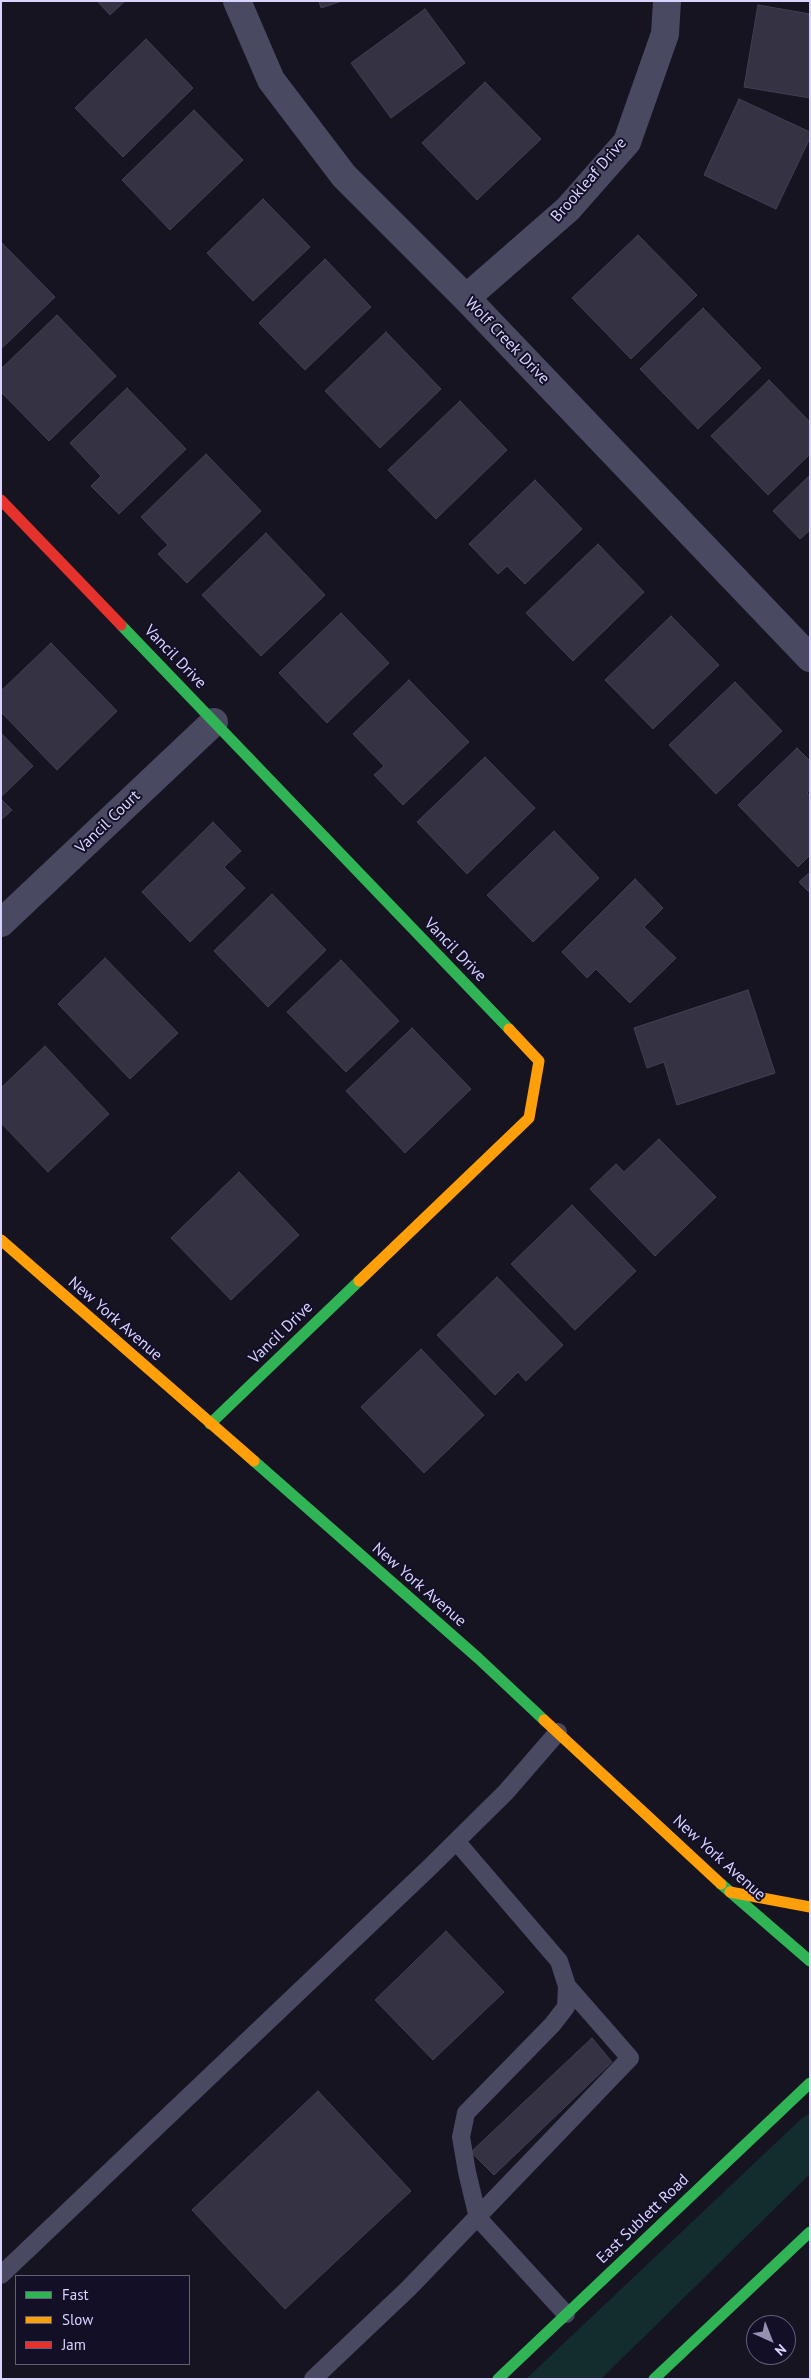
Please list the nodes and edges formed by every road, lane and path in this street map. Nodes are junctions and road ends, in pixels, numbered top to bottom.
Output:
1 (237, 1) edge
2 (667, 1) edge
3 (466, 298) junction
4 (1, 500) edge
5 (810, 658) edge
6 (214, 722) junction
7 (1, 923) edge
8 (1, 1240) edge
9 (210, 1424) junction
10 (558, 1732) junction
11 (456, 1842) junction
12 (730, 1892) junction
13 (810, 1907) edge
14 (810, 1962) edge
15 (567, 1986) junction
16 (810, 2082) edge
17 (478, 2218) junction
18 (810, 2232) edge
19 (810, 2242) edge
20 (787, 2252) junction
21 (1, 2275) edge
22 (566, 2314) junction
23 (314, 2379) edge
24 (498, 2379) edge
25 (654, 2379) edge

1 - 3 street, Wolf Creek Drive
2 - 3 street, Brookleaf Drive
3 - 5 street, Wolf Creek Drive
4 - 6 main road, Vancil Drive
6 - 7 street, Vancil Court
6 - 9 main road, Vancil Drive
8 - 9 main road, New York Avenue
9 - 10 main road, New York Avenue
10 - 11 lane
10 - 12 main road, New York Avenue
11 - 15 lane
11 - 21 lane
12 - 13 main road
12 - 14 main road, New York Avenue
15 - 17 lane
15 - 17 lane
16 - 22 main road, East Sublett Road
17 - 22 lane
17 - 23 lane
18 - 20 main road
19 - 20 main road
20 - 25 main road
22 - 24 main road, East Sublett Road

